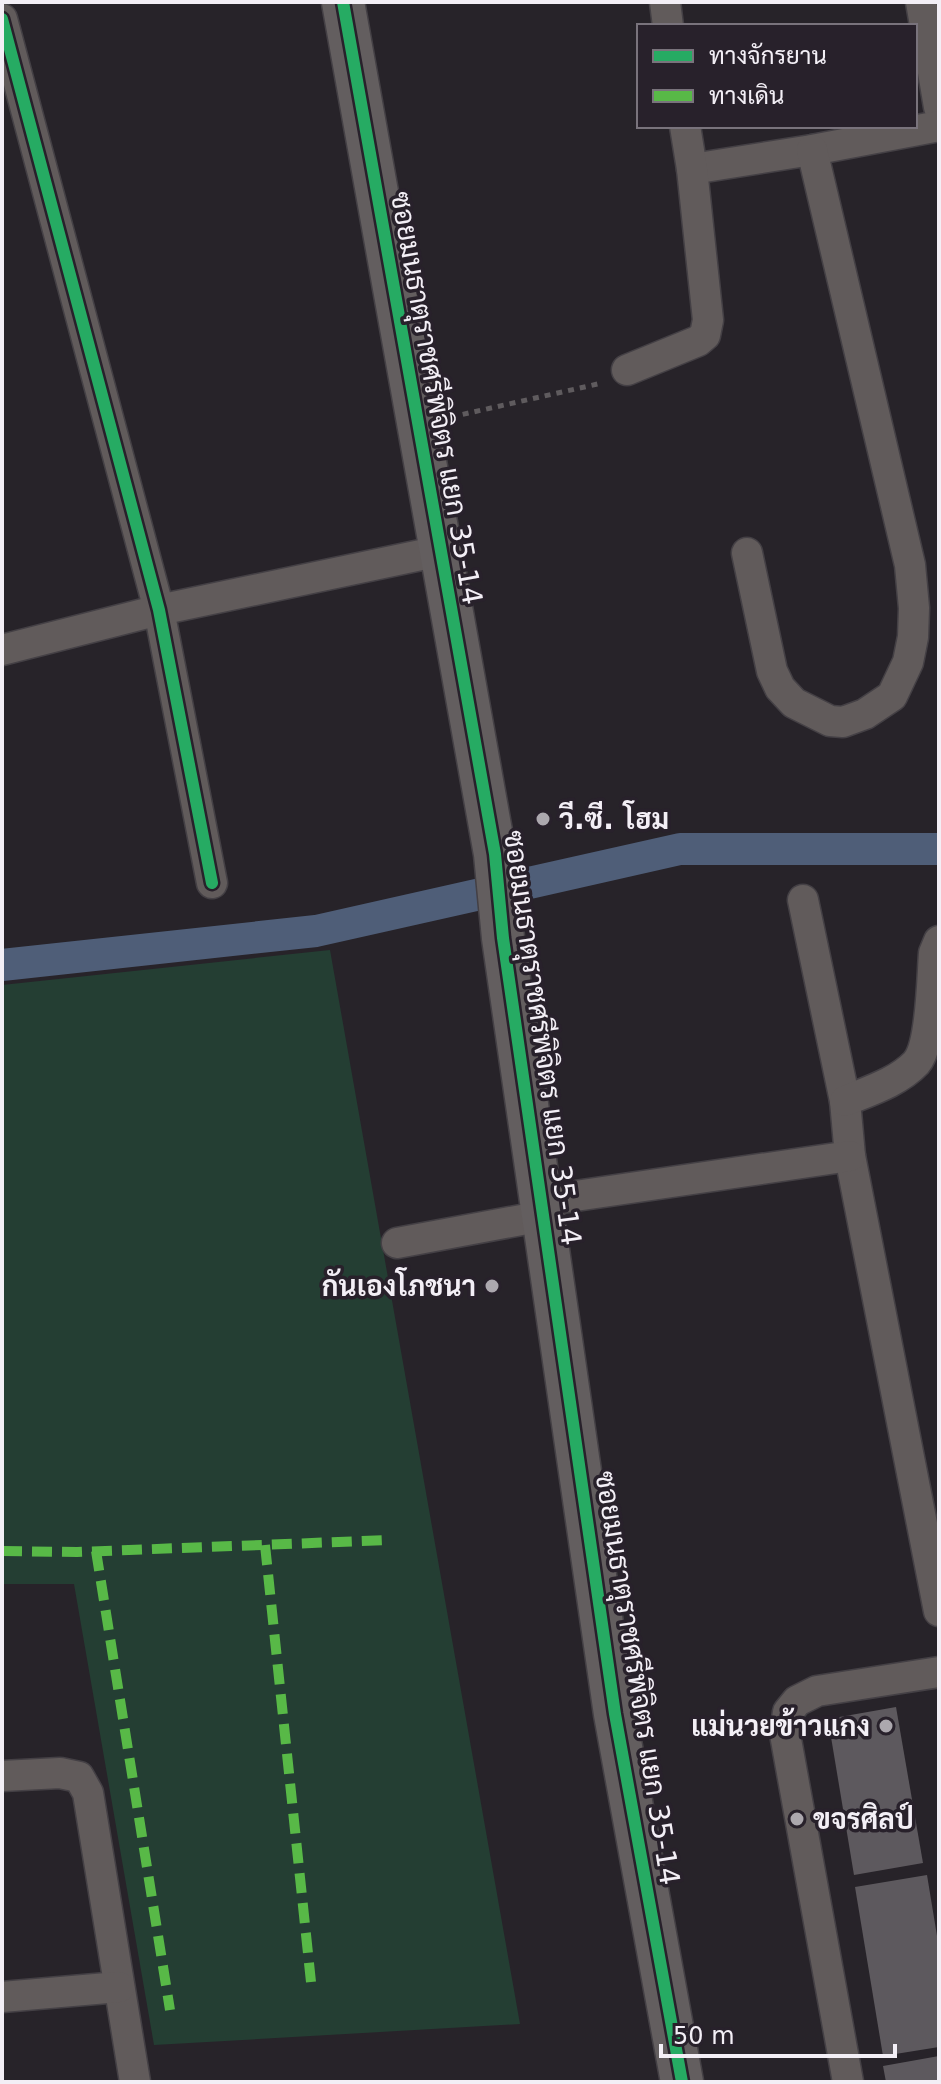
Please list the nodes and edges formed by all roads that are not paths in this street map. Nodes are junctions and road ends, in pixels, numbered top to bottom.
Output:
1 (343, 2) edge
2 (665, 2) edge
3 (921, 2) edge
4 (2, 19) edge
5 (668, 24) edge
6 (939, 107) edge
7 (939, 126) edge
8 (685, 128) edge
9 (812, 150) junction
10 (692, 169) junction
11 (620, 375) road end
12 (440, 551) junction
13 (747, 553) dead end
14 (159, 610) junction
15 (2, 650) edge
16 (212, 883) dead end
17 (803, 900) dead end
18 (939, 941) edge
19 (845, 1101) junction
20 (850, 1156) junction
21 (542, 1209) junction
22 (397, 1243) dead end
23 (939, 1611) edge
24 (939, 1672) edge
25 (2, 1776) edge
26 (119, 1987) junction
27 (2, 1997) edge
28 (135, 2082) edge
29 (682, 2082) edge
30 (848, 2082) edge

1 - 12 street, ซอยมนธาตุราชศรีพิจิตร แยก 35-14
2 - 5 street
3 - 6 street
4 - 14 street
7 - 9 street
8 - 10 street
9 - 10 street
9 - 13 street
10 - 11 street
12 - 14 street
12 - 21 street, ซอยมนธาตุราชศรีพิจิตร แยก 35-14
14 - 15 street
14 - 16 street
17 - 19 street
18 - 19 street
19 - 20 street
20 - 21 street
20 - 23 street
21 - 22 street
21 - 29 street, ซอยมนธาตุราชศรีพิจิตร แยก 35-14
24 - 30 street
25 - 26 street
26 - 27 street
26 - 28 street

